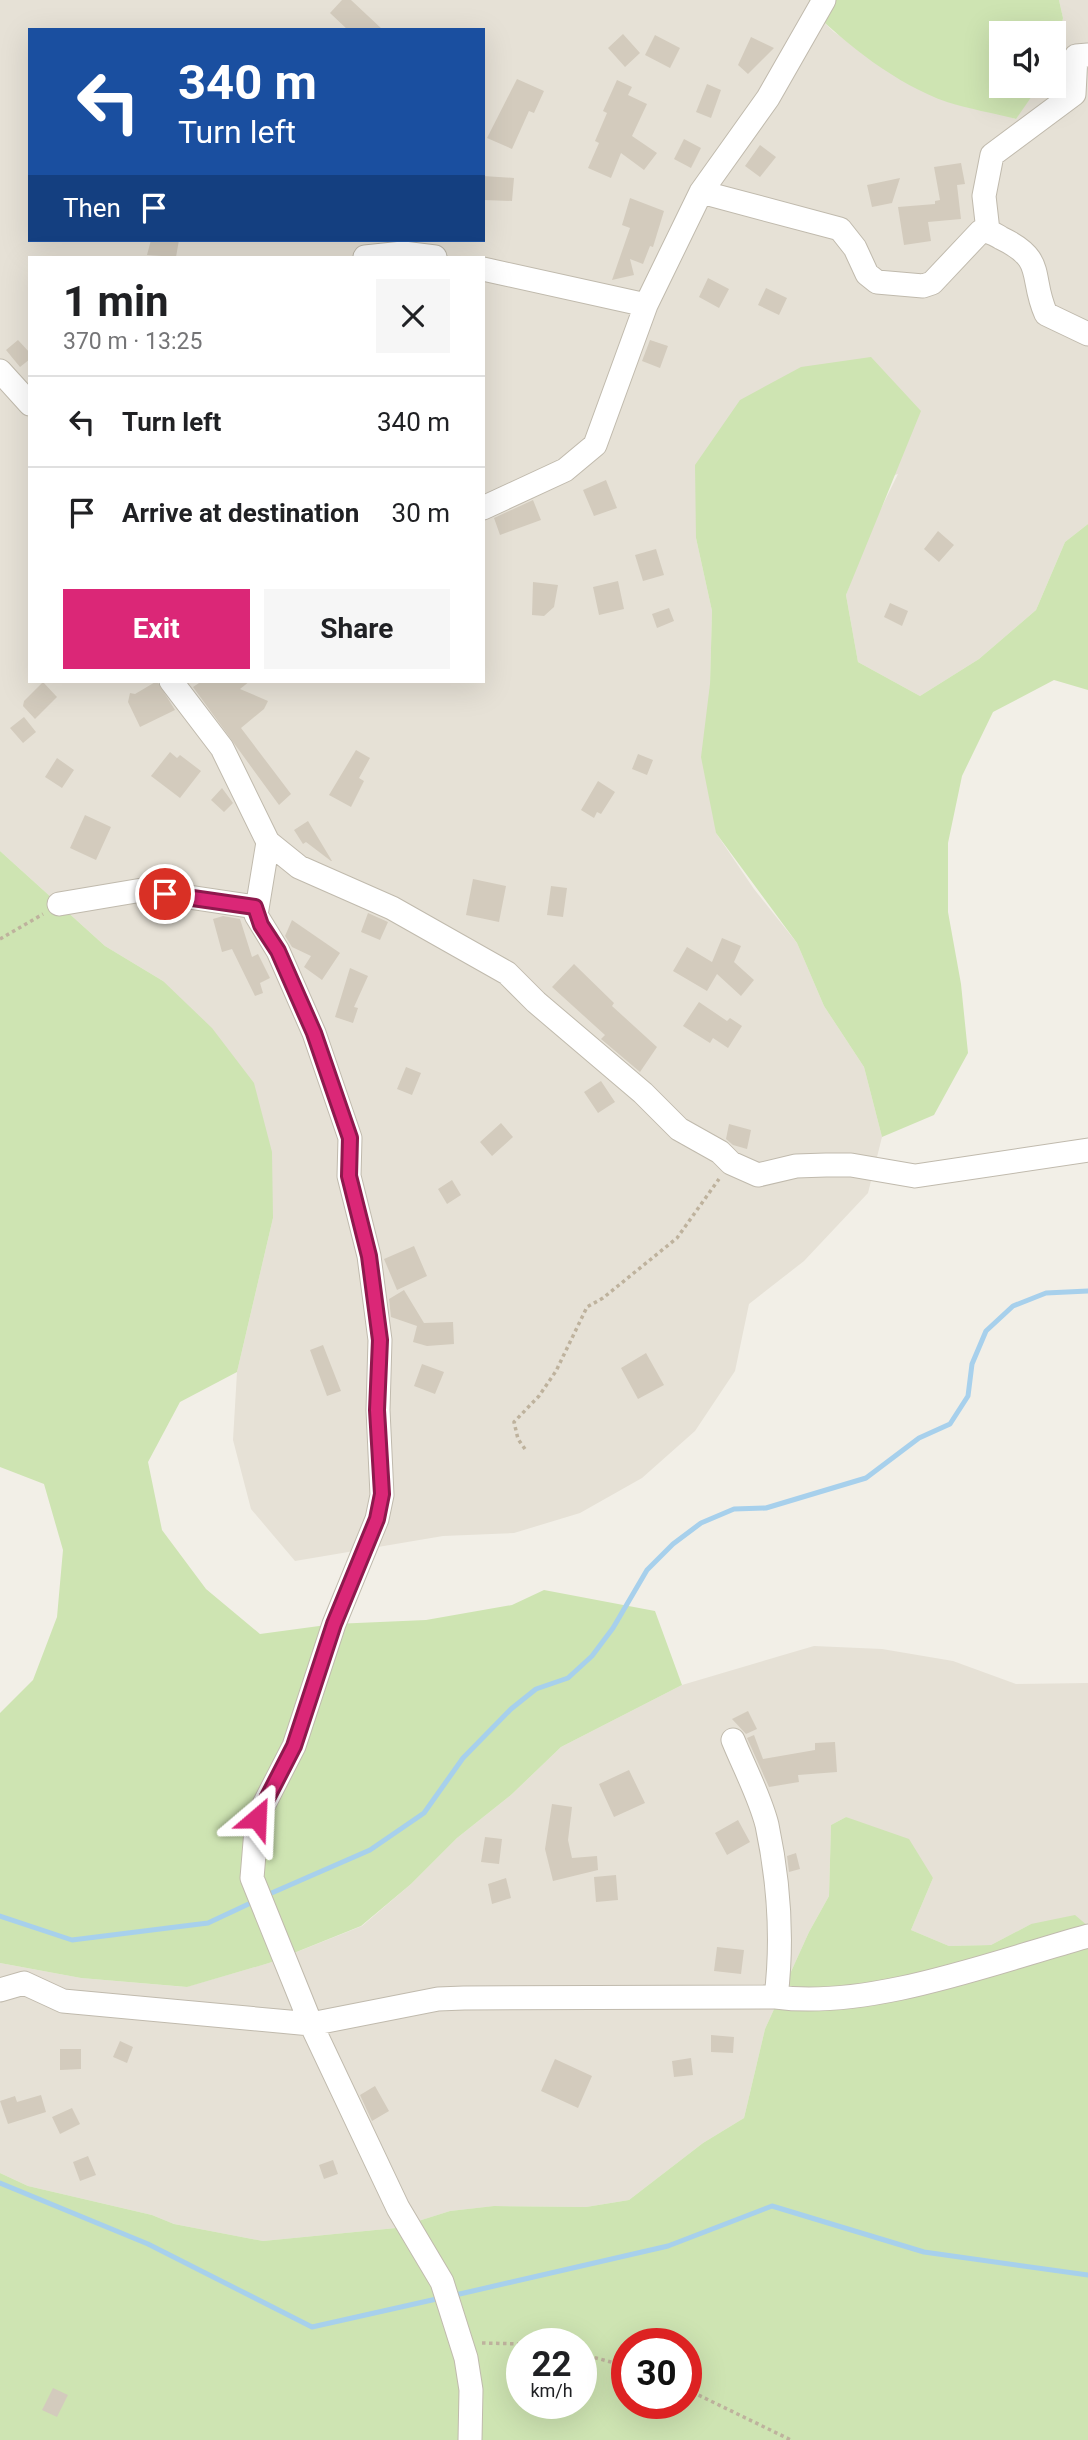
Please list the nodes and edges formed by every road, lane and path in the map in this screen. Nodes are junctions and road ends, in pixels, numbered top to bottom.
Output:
1 (824, 0) edge
2 (1088, 55) edge
3 (701, 192) junction
4 (988, 231) junction
5 (374, 256) edge
6 (427, 256) edge
7 (485, 269) edge
8 (646, 305) junction
9 (1088, 334) edge
10 (0, 371) edge
11 (27, 392) edge
12 (485, 507) edge
13 (173, 683) edge
14 (268, 842) junction
15 (59, 904) joint
16 (255, 907) junction
17 (0, 939) edge
18 (1088, 1150) edge
19 (731, 1163) junction
20 (525, 1449) dead end
21 (733, 1740) dead end
22 (1088, 1936) edge
23 (0, 1990) edge
24 (776, 1997) junction
25 (311, 2024) junction
26 (461, 2343) junction
27 (506, 2344) edge
28 (702, 2397) edge
29 (470, 2440) edge
30 (791, 2440) edge

1 - 3 street
2 - 4 street
3 - 4 street
3 - 8 street
4 - 9 street
5 - 6 street
7 - 8 street
8 - 12 street
10 - 11 street
13 - 14 street
14 - 16 street
14 - 19 street
15 - 16 street
15 - 17 path
16 - 25 street
18 - 19 street
19 - 20 path
21 - 24 street
22 - 24 street
23 - 25 street
24 - 25 street
25 - 26 street
26 - 27 path
26 - 29 street
28 - 30 path

